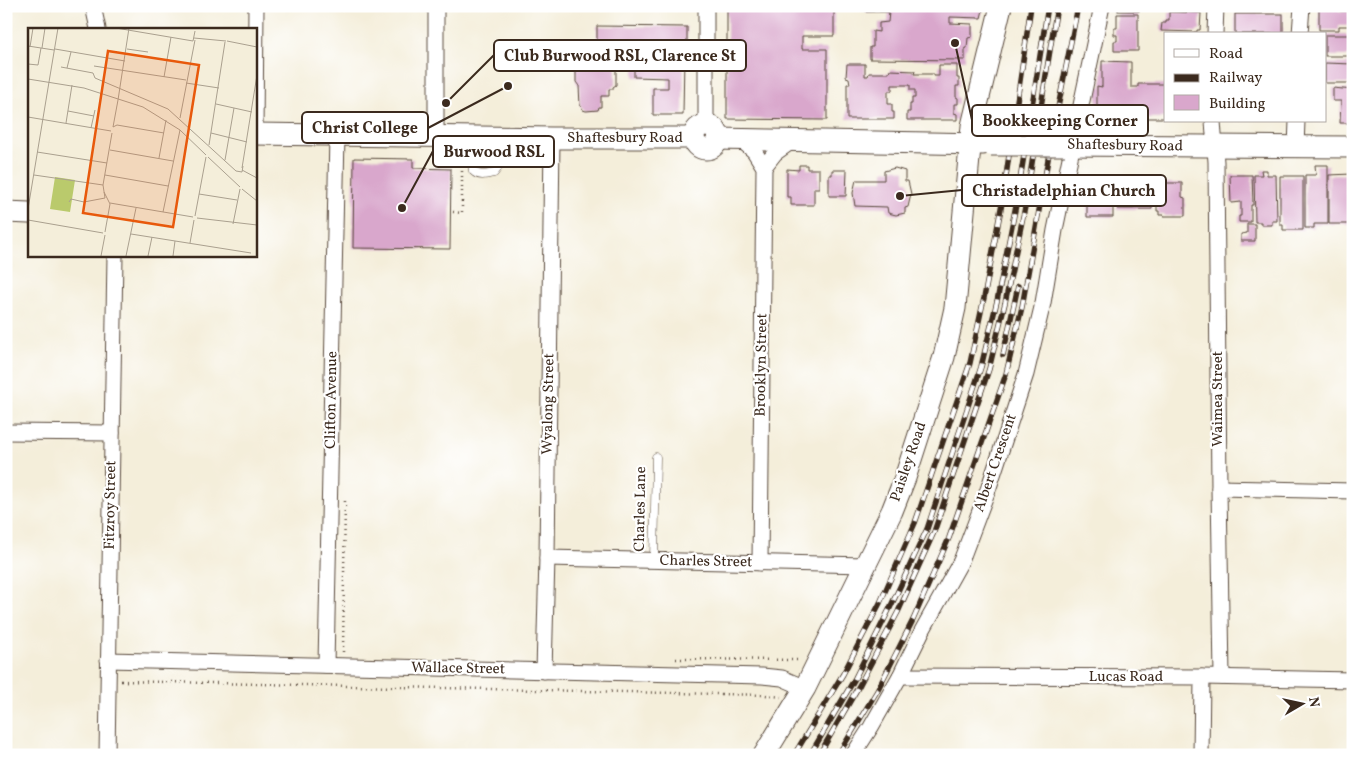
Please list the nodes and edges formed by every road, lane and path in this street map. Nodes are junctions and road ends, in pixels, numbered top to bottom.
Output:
1 (93, 6) edge
2 (256, 6) edge
3 (436, 6) edge
4 (706, 6) edge
5 (1001, 6) edge
6 (1102, 6) edge
7 (1216, 6) edge
8 (1302, 6) edge
9 (98, 28) edge
10 (256, 28) edge
11 (1215, 32) edge
12 (1300, 32) edge
13 (1214, 122) edge
14 (1297, 122) edge
15 (256, 134) edge
16 (338, 135) junction
17 (706, 135) junction
18 (436, 136) junction
19 (470, 137) junction
20 (510, 138) junction
21 (552, 138) junction
22 (742, 140) junction
23 (792, 141) junction
24 (969, 143) junction
25 (1069, 146) junction
26 (1214, 147) junction
27 (1296, 147) junction
28 (1353, 147) edge
29 (465, 166) dead end
30 (764, 167) junction
31 (6, 212) edge
32 (453, 212) dead end
33 (28, 213) edge
34 (115, 256) edge
35 (6, 432) edge
36 (112, 433) junction
37 (656, 457) dead end
38 (1219, 488) junction
39 (1353, 491) edge
40 (345, 492) dead end
41 (547, 558) junction
42 (654, 561) junction
43 (760, 563) junction
44 (866, 565) junction
45 (343, 652) dead end
46 (672, 659) dead end
47 (108, 660) junction
48 (326, 665) junction
49 (544, 671) junction
50 (900, 676) junction
51 (1202, 677) junction
52 (1222, 677) junction
53 (1353, 680) edge
54 (121, 681) dead end
55 (798, 685) junction
56 (107, 755) edge
57 (764, 755) edge
58 (853, 755) edge
59 (1201, 755) edge

1 - 9 street
2 - 10 street
3 - 18 street
4 - 17 street
5 - 24 main road, Paisley Road
6 - 25 street, Albert Crescent
7 - 11 street
8 - 12 street
13 - 26 street, Waimea Street
14 - 27 street
15 - 16 main road, Shaftesbury Road
16 - 18 main road, Shaftesbury Road
16 - 48 street, Clifton Avenue
17 - 21 main road, Shaftesbury Road
17 - 22 main road, Shaftesbury Road
18 - 19 main road, Shaftesbury Road
19 - 20 main road, Shaftesbury Road
19 - 20 lane
20 - 21 main road, Shaftesbury Road
21 - 41 street, Wyalong Street
22 - 23 main road, Shaftesbury Road
22 - 30 street
23 - 24 main road, Shaftesbury Road
23 - 30 street
24 - 25 main road, Shaftesbury Road, bridge
24 - 44 main road, Paisley Road
25 - 26 main road, Shaftesbury Road
25 - 50 street, Albert Crescent
26 - 27 main road, Shaftesbury Road
26 - 38 street, Waimea Street
27 - 28 main road, Shaftesbury Road
29 - 32 path
30 - 43 street, Brooklyn Street
31 - 33 main road
34 - 36 street, Fitzroy Street
35 - 36 street
36 - 47 street, Fitzroy Street
37 - 42 lane, Charles Lane
38 - 39 street
38 - 52 street, Waimea Street
40 - 45 path
41 - 42 street, Charles Street
41 - 49 street, Wyalong Street
42 - 43 street, Charles Street
43 - 44 street, Charles Street
44 - 55 main road, Paisley Road
46 - 55 path
47 - 48 street, Wallace Street
47 - 56 street, Fitzroy Street
48 - 49 street, Wallace Street
49 - 55 street, Wallace Street
50 - 51 street, Lucas Road
50 - 58 street, Albert Crescent
51 - 52 street, Lucas Road
51 - 59 street
52 - 53 street, Lucas Road
54 - 55 path
55 - 57 main road, Paisley Road

